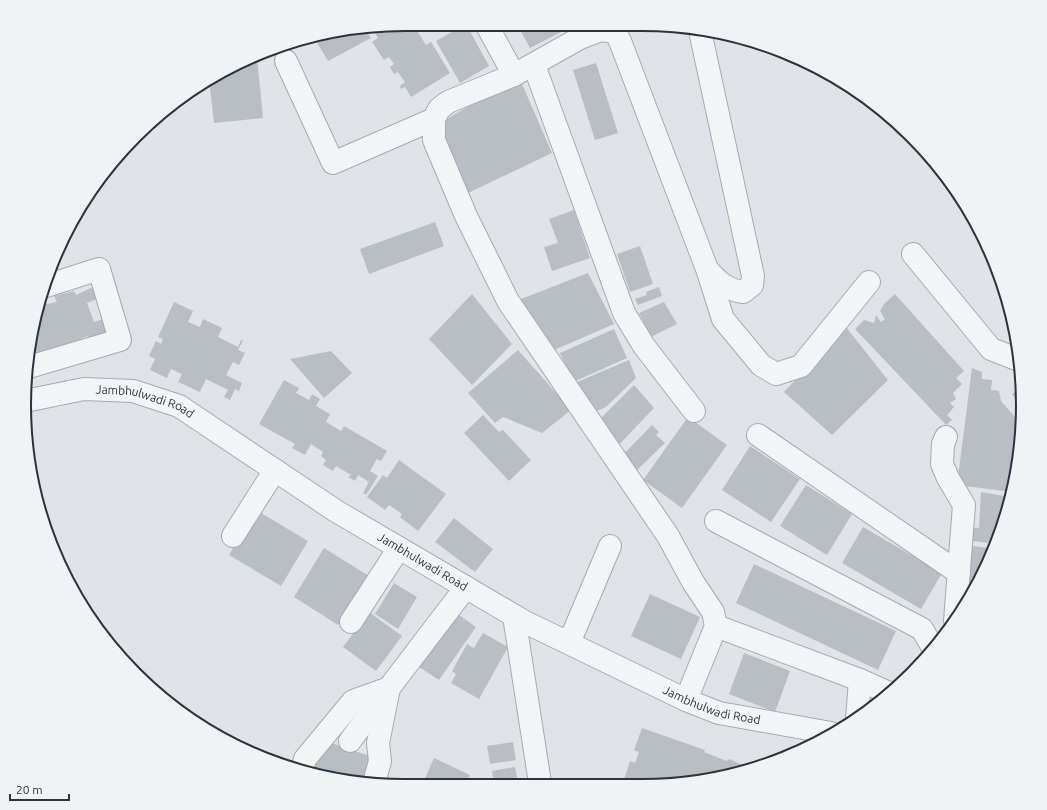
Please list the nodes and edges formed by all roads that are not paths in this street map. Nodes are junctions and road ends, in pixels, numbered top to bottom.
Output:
1 (490, 31) edge
2 (577, 31) edge
3 (608, 31) edge
4 (701, 36) edge
5 (286, 61) dead end
6 (534, 65) junction
7 (514, 75) junction
8 (434, 120) junction
9 (913, 254) dead end
10 (707, 269) junction
11 (869, 282) dead end
12 (51, 284) edge
13 (1013, 358) edge
14 (33, 366) edge
15 (31, 400) edge
16 (694, 411) dead end
17 (758, 435) dead end
18 (946, 437) dead end
19 (275, 470) junction
20 (716, 521) dead end
21 (233, 536) dead end
22 (610, 546) dead end
23 (399, 548) junction
24 (959, 573) junction
25 (466, 587) junction
26 (956, 608) edge
27 (514, 616) junction
28 (351, 622) dead end
29 (716, 626) junction
30 (569, 643) junction
31 (930, 643) edge
32 (860, 680) junction
33 (389, 688) junction
34 (883, 691) edge
35 (686, 700) junction
36 (858, 711) edge
37 (824, 732) edge
38 (350, 741) dead end
39 (303, 765) edge
40 (375, 778) edge
41 (539, 779) edge

1 - 7 street
2 - 6 street
3 - 10 street
4 - 10 street
5 - 8 street
6 - 7 street
6 - 16 street
7 - 8 street
8 - 29 street
9 - 13 street
10 - 11 street
12 - 14 street
15 - 19 street, Jambhulwadi Road
17 - 24 street
18 - 24 street
19 - 21 street
19 - 23 street, Jambhulwadi Road
20 - 31 street
22 - 30 street
23 - 25 street, Jambhulwadi Road
23 - 28 street
24 - 26 street
25 - 27 street, Jambhulwadi Road
25 - 33 street
27 - 30 street, Jambhulwadi Road
27 - 41 street
29 - 32 street
29 - 35 street
30 - 35 street, Jambhulwadi Road
32 - 34 street
32 - 36 street
33 - 38 street
33 - 39 street
33 - 40 street
35 - 37 street, Jambhulwadi Road

